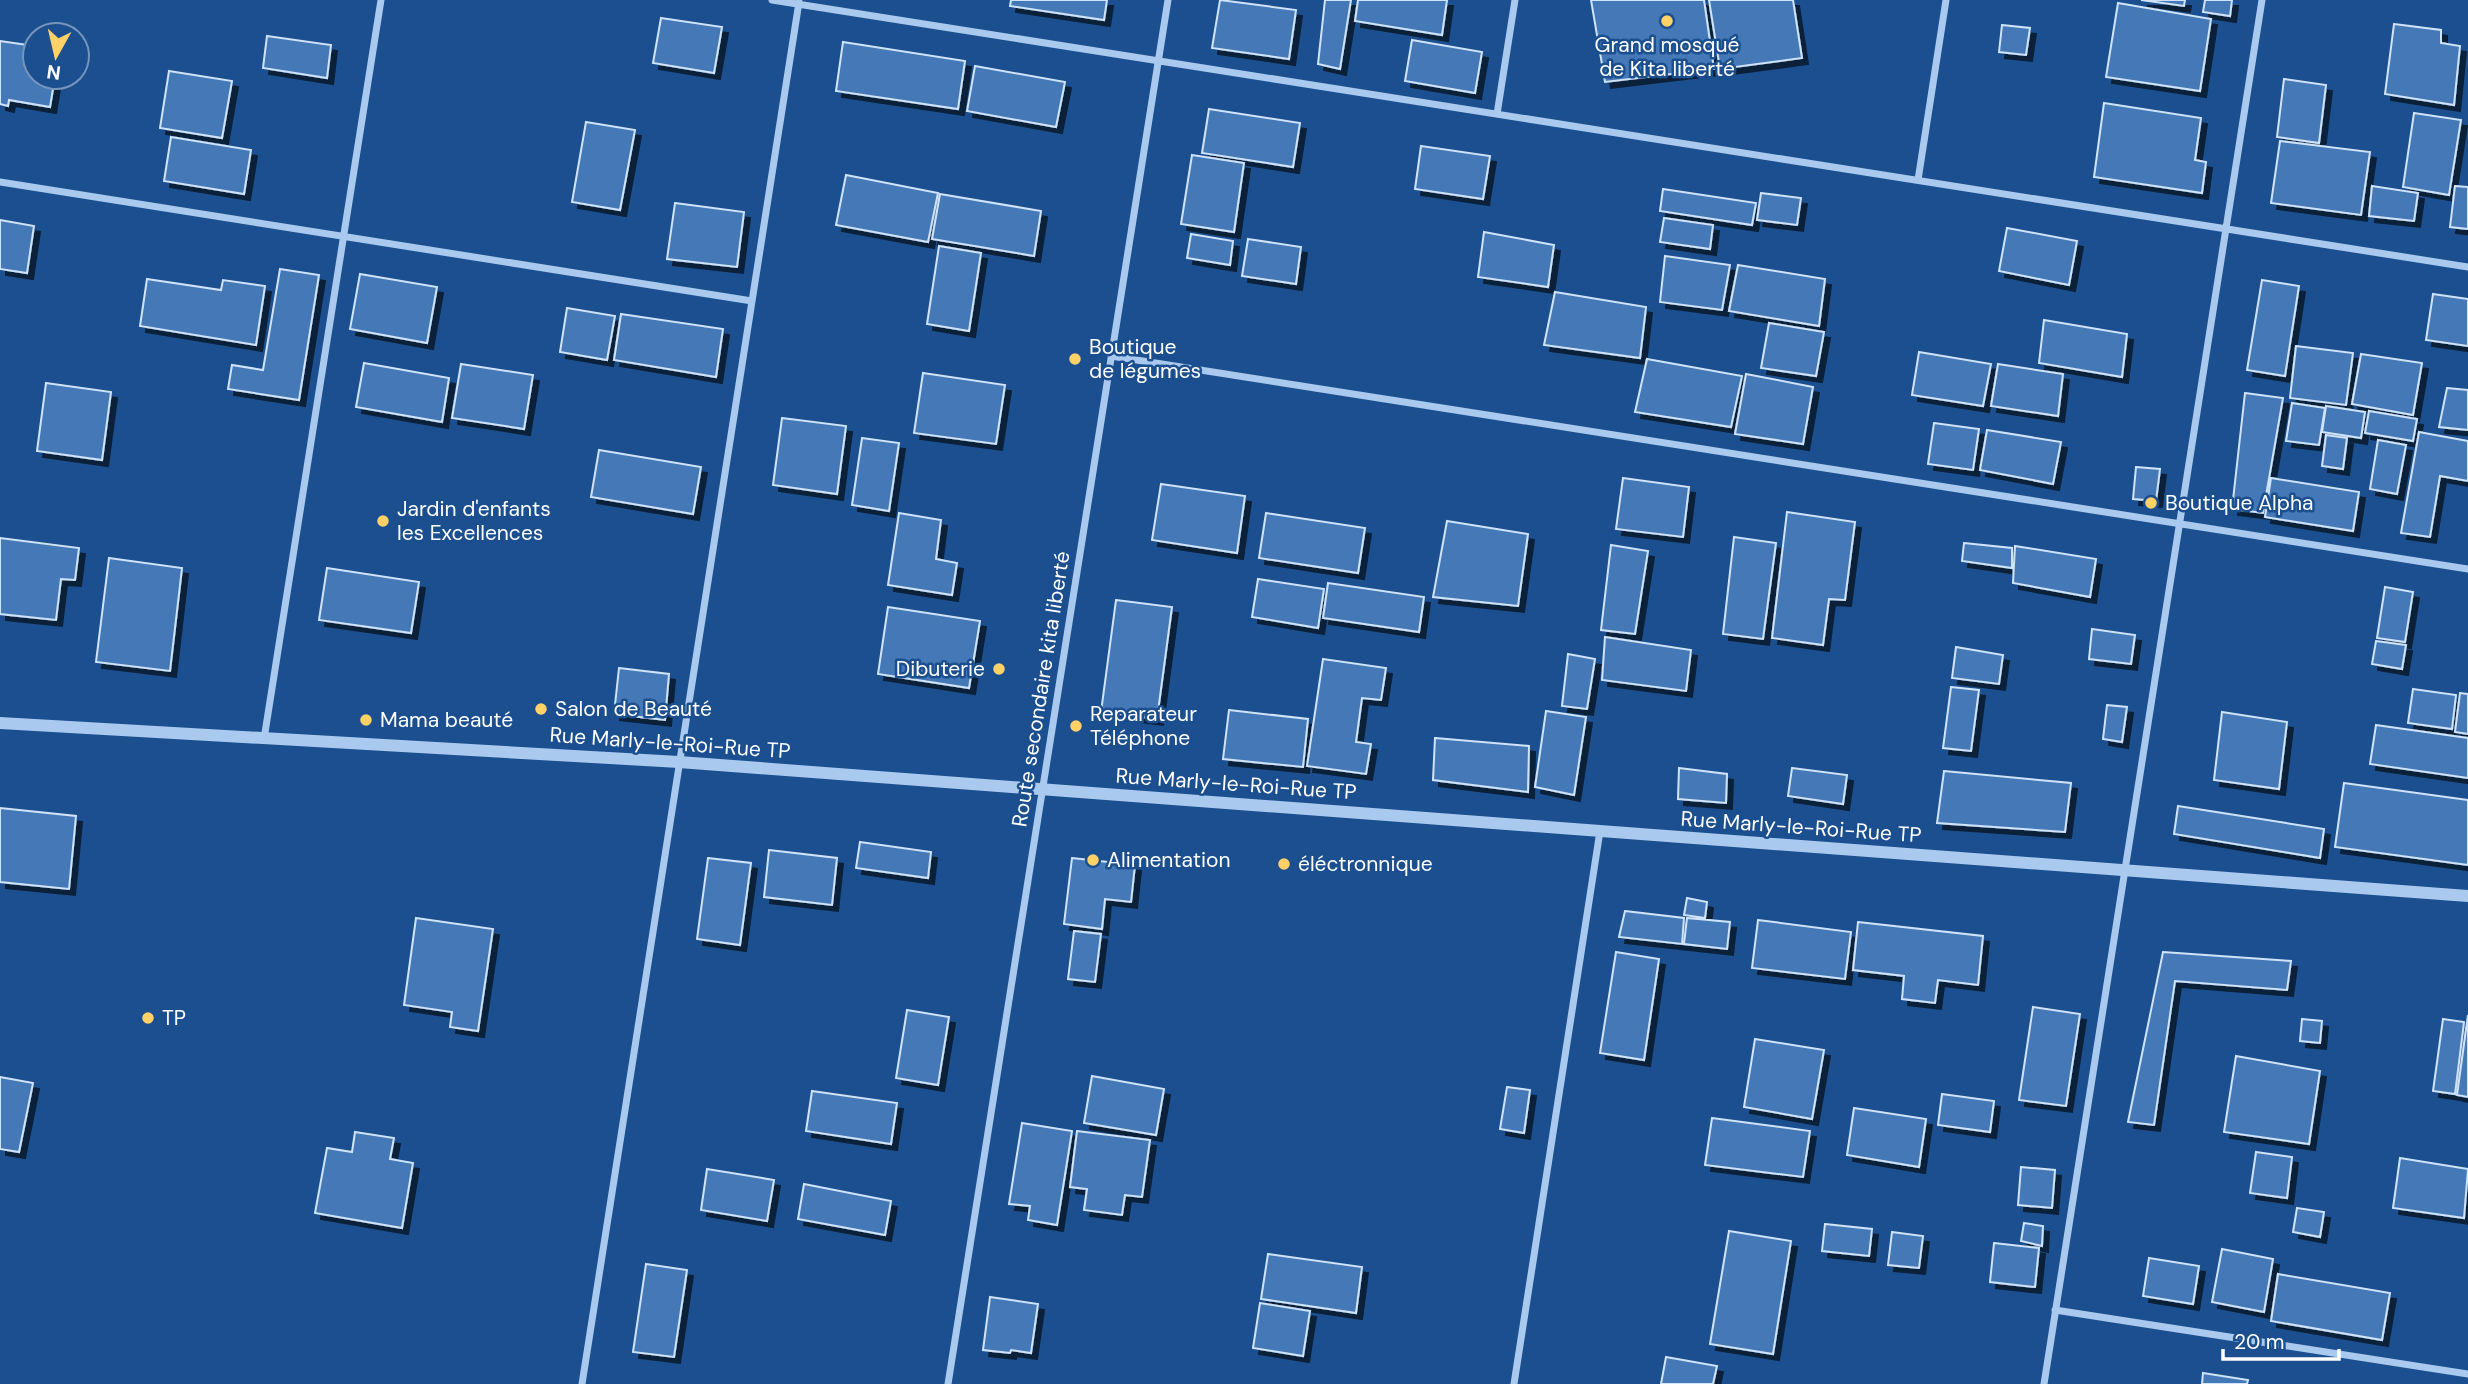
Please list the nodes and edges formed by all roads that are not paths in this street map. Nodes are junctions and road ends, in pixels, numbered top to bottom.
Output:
1 (381, 0) edge
2 (772, 0) edge
3 (1168, 0) edge
4 (1515, 0) edge
5 (1946, 0) edge
6 (2262, 0) edge
7 (799, 2) edge
8 (1158, 61) junction
9 (1497, 114) junction
10 (1917, 180) junction
11 (0, 182) edge
12 (2226, 228) junction
13 (344, 236) junction
14 (2468, 267) edge
15 (752, 301) junction
16 (1111, 356) junction
17 (2179, 523) junction
18 (2468, 569) edge
19 (0, 723) edge
20 (264, 738) junction
21 (679, 762) junction
22 (1043, 789) junction
23 (1600, 831) junction
24 (2125, 870) junction
25 (2468, 896) edge
26 (2055, 1310) junction
27 (2468, 1374) edge
28 (582, 1384) edge
29 (948, 1384) edge
30 (1514, 1384) edge
31 (2044, 1384) edge

1 - 13 street
2 - 7 street
3 - 8 street, Route secondaire kita liberté
4 - 9 street
5 - 10 street
6 - 12 street
7 - 8 street
7 - 15 street
8 - 9 street
8 - 16 street, Route secondaire kita liberté
9 - 10 street
10 - 12 street
11 - 13 street
12 - 14 street
12 - 17 street
13 - 15 street
13 - 20 street
15 - 21 street
16 - 17 street
16 - 22 street, Route secondaire kita liberté
17 - 18 street
17 - 24 street
19 - 20 street, Rue Marly-le-Roi-Rue TP
20 - 21 street, Rue Marly-le-Roi-Rue TP
21 - 22 street, Rue Marly-le-Roi-Rue TP
21 - 28 street
22 - 23 street, Rue Marly-le-Roi-Rue TP
22 - 29 street, Route secondaire kita liberté
23 - 24 street, Rue Marly-le-Roi-Rue TP
23 - 30 street
24 - 25 street, Rue Marly-le-Roi-Rue TP
24 - 26 street
26 - 27 street
26 - 31 street

